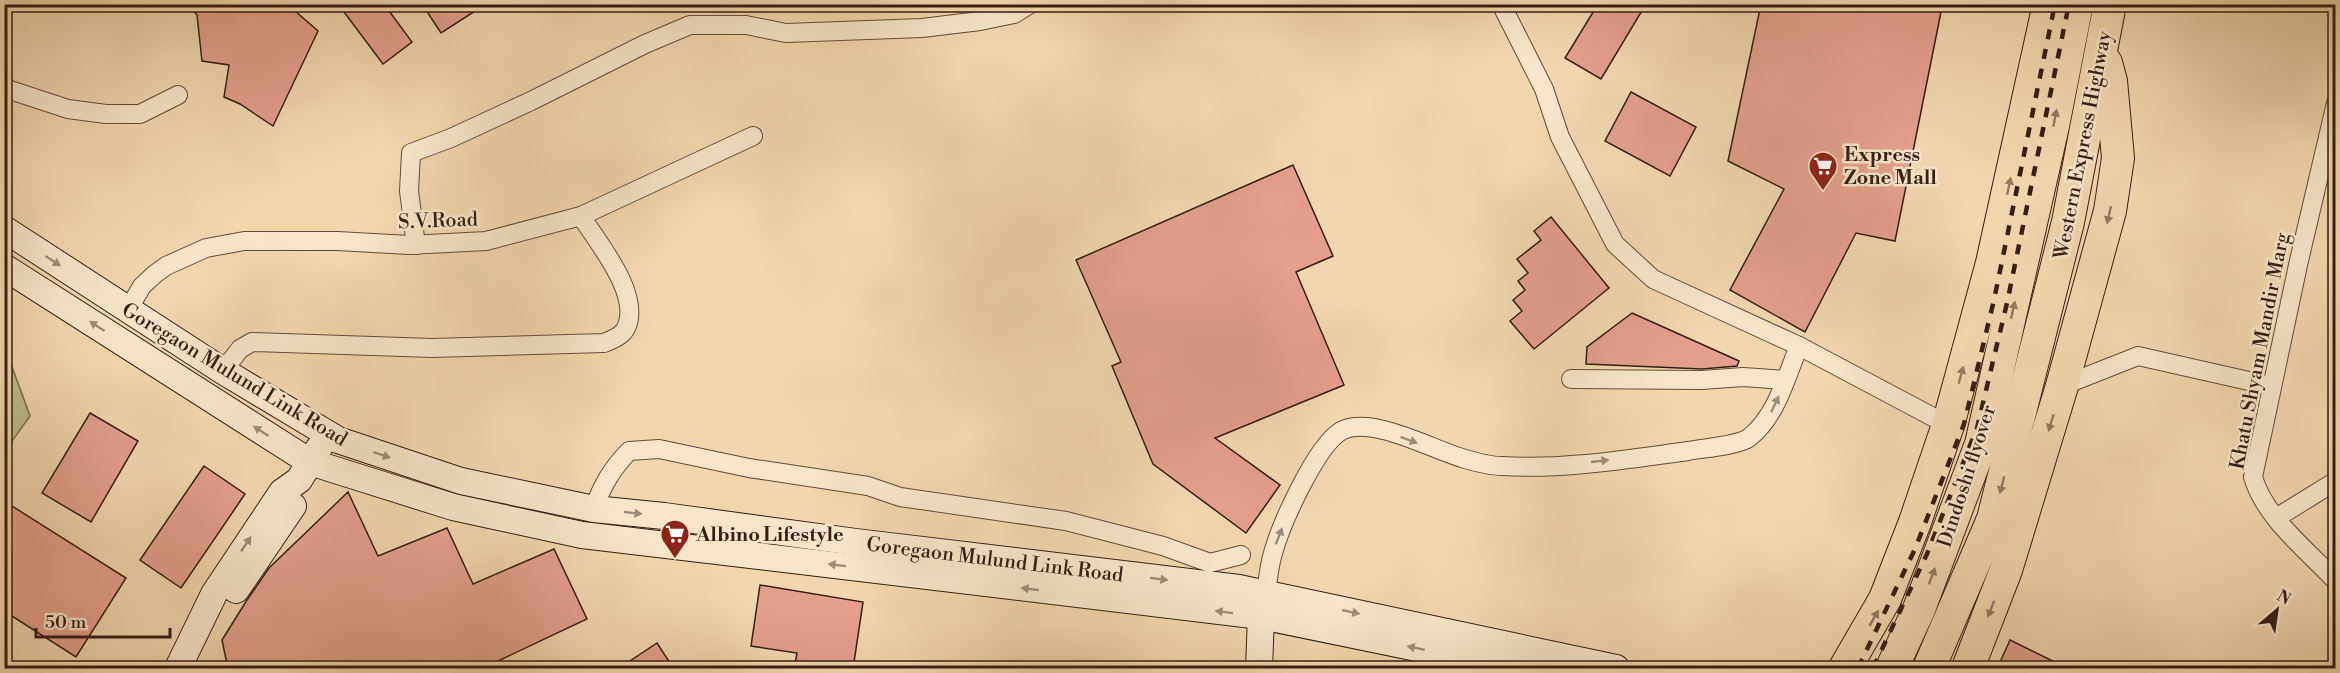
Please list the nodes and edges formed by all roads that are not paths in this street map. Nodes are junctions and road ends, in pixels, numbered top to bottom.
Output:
1 (1030, 4) edge
2 (1501, 4) edge
3 (2049, 4) edge
4 (2077, 4) edge
5 (2110, 4) edge
6 (2102, 46) junction
7 (4, 88) edge
8 (178, 95) dead end
9 (2336, 103) edge
10 (753, 136) dead end
11 (2336, 151) edge
12 (581, 216) junction
13 (4, 229) edge
14 (416, 245) junction
15 (2302, 266) junction
16 (4, 267) edge
17 (2020, 278) joint
18 (2054, 286) joint
19 (128, 310) junction
20 (1799, 346) junction
21 (2282, 365) junction
22 (223, 371) junction
23 (1571, 379) dead end
24 (1785, 380) junction
25 (2062, 386) junction
26 (2271, 386) junction
27 (1948, 425) junction
28 (327, 434) junction
29 (305, 471) junction
30 (2336, 481) edge
31 (594, 509) junction
32 (664, 516) junction
33 (2279, 516) junction
34 (660, 544) junction
35 (1241, 555) dead end
36 (2336, 568) edge
37 (2336, 580) edge
38 (1263, 605) junction
39 (201, 635) junction
40 (178, 669) edge
41 (195, 669) edge
42 (1259, 669) edge
43 (1514, 669) edge
44 (1616, 669) edge
45 (1845, 669) edge
46 (1892, 669) edge
47 (1929, 669) edge
48 (1968, 669) edge

1 - 14 street
2 - 20 street
27 -> 3 highway
17 -> 4 highway, Western Express Highway
5 - 6 highway, Western Express Highway
6 - 18 highway, Western Express Highway
6 -> 25 highway
7 - 8 street
9 - 15 street, Khatu Shyam Mandir Marg
10 - 12 street, S.V.Road
11 - 15 street, Khatu Shyam Mandir Marg
12 - 14 street, S.V.Road
12 - 22 street
13 -> 19 main road, Goregaon Mulund Link Road
14 - 19 street, S.V.Road
15 - 21 street, Khatu Shyam Mandir Marg
29 -> 16 main road, Goregaon Mulund Link Road
46 -> 17 highway, Dindoshi flyover
18 -> 47 highway, Dindoshi flyover
19 - 22 main road, Goregaon Mulund Link Road
20 - 24 street
20 - 27 street
21 - 26 street, Khatu Shyam Mandir Marg
21 - 33 street, Khatu Shyam Mandir Marg
22 - 28 main road, Goregaon Mulund Link Road
23 - 24 street
38 -> 24 street
25 - 26 street
25 -> 48 highway
26 - 33 street, Khatu Shyam Mandir Marg
45 -> 27 highway
28 - 29 main road
28 -> 31 main road, Goregaon Mulund Link Road
29 - 34 main road, Goregaon Mulund Link Road
29 - 39 main road
30 - 33 street
31 -> 32 main road, Goregaon Mulund Link Road
31 - 35 street
32 - 34 main road
32 -> 38 main road, Goregaon Mulund Link Road
33 - 36 street, Khatu Shyam Mandir Marg
33 - 37 street, Khatu Shyam Mandir Marg
38 -> 34 main road, Goregaon Mulund Link Road
38 - 42 main road
43 -> 38 main road, Goregaon Mulund Link Road
38 -> 44 main road, Goregaon Mulund Link Road
39 - 40 main road
39 - 41 main road

